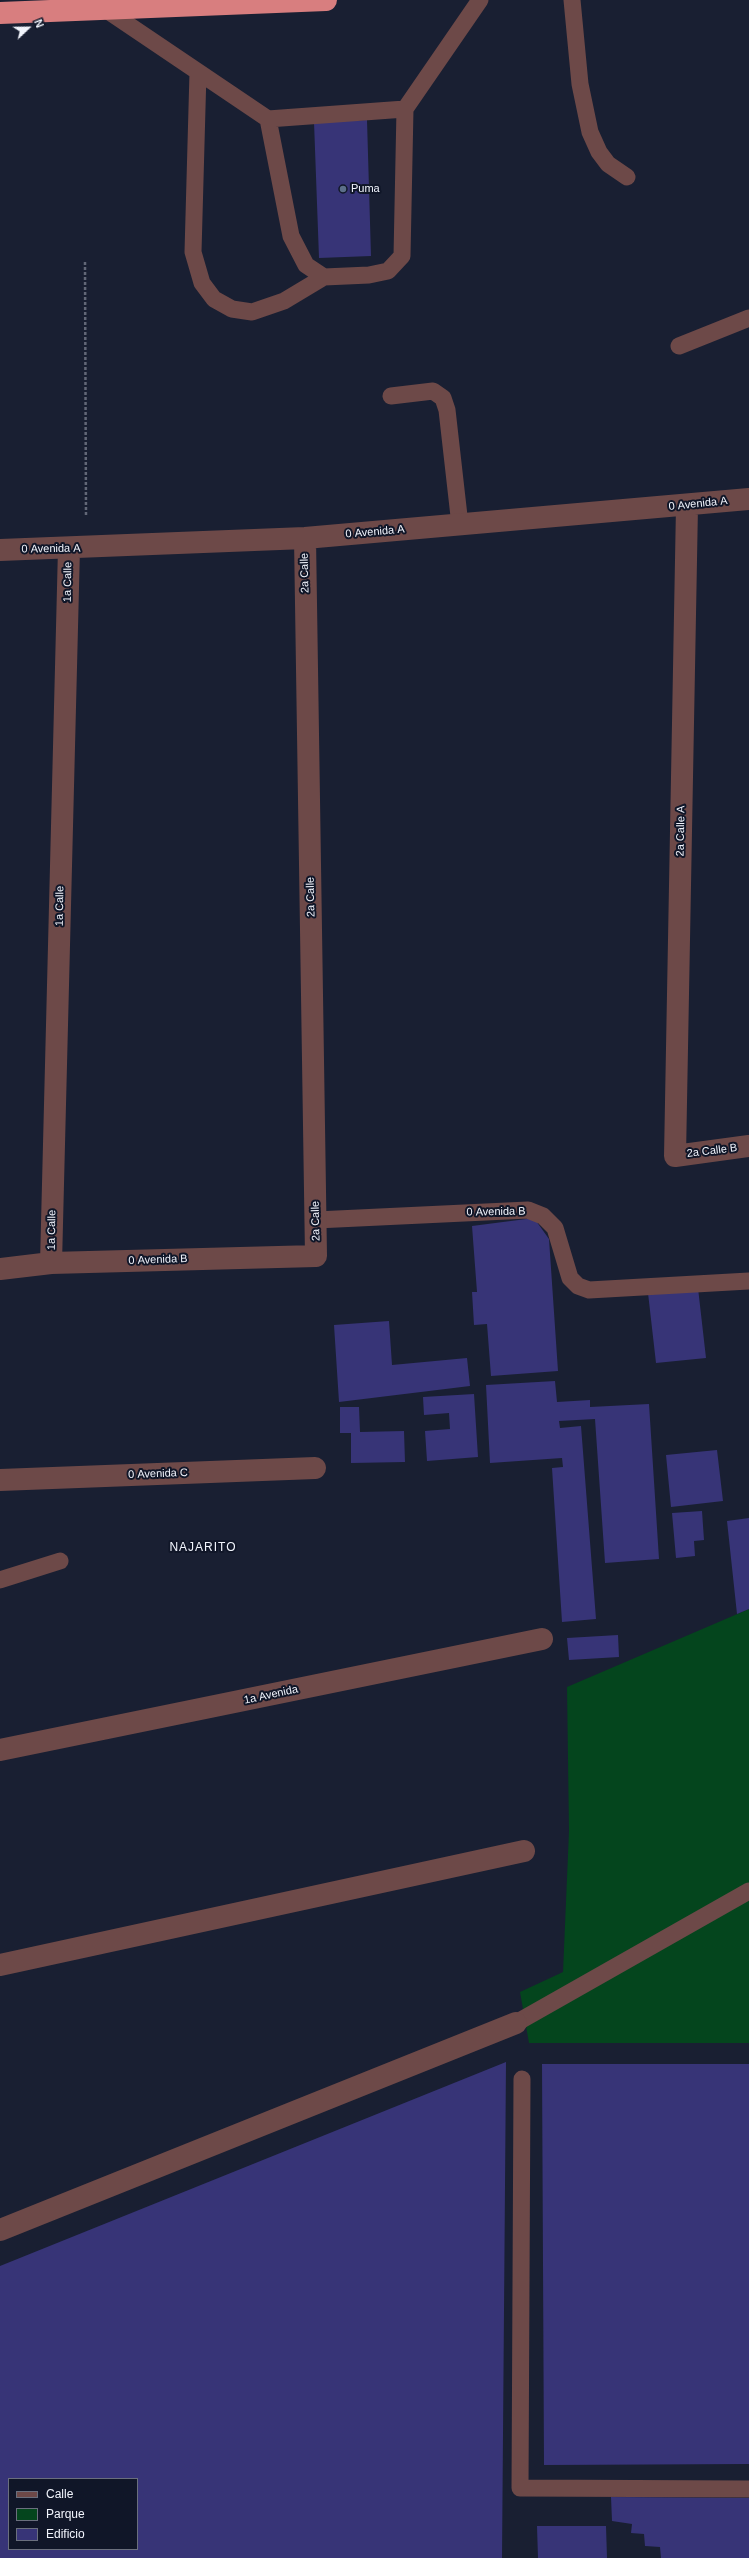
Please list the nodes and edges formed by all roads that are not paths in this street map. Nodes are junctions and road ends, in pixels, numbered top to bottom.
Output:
1 (326, 0) edge
2 (480, 0) edge
3 (572, 0) edge
4 (105, 9) junction
5 (0, 13) edge
6 (198, 72) junction
7 (405, 109) junction
8 (268, 119) junction
9 (627, 177) dead end
10 (324, 277) junction
11 (749, 318) edge
12 (679, 346) dead end
13 (391, 396) dead end
14 (749, 499) edge
15 (687, 506) junction
16 (460, 525) junction
17 (305, 538) junction
18 (78, 548) junction
19 (0, 550) edge
20 (749, 1146) edge
21 (674, 1156) joint
22 (316, 1220) junction
23 (316, 1256) joint
24 (51, 1263) junction
25 (0, 1269) edge
26 (749, 1281) edge
27 (315, 1468) dead end
28 (0, 1480) edge
29 (60, 1561) dead end
30 (0, 1580) edge
31 (542, 1639) dead end
32 (0, 1750) edge
33 (524, 1851) dead end
34 (749, 1891) edge
35 (0, 1965) edge
36 (516, 2023) joint
37 (522, 2079) dead end
38 (0, 2230) edge
39 (749, 2489) edge

1 - 4 highway
2 - 7 lane
3 - 9 lane
4 - 5 highway
4 - 6 lane
6 - 8 lane
6 - 10 lane
7 - 8 lane
7 - 10 lane
8 - 10 lane
11 - 12 lane
13 - 16 lane
14 - 15 street, 0 Avenida A
15 - 16 street, 0 Avenida A
15 - 21 street, 2a Calle A
16 - 17 street, 0 Avenida A
17 - 18 street, 0 Avenida A
17 - 22 street, 2a Calle
18 - 19 street, 0 Avenida A
18 - 24 street, 1a Calle
20 - 21 street, 2a Calle B
22 - 23 street, 2a Calle
22 - 26 lane, 0 Avenida B
23 - 24 street, 0 Avenida B
24 - 25 street, 0 Avenida B
27 - 28 street, 0 Avenida C
29 - 30 lane
31 - 32 street, 1a Avenida
33 - 35 street
34 - 36 lane
36 - 38 street
37 - 39 lane

